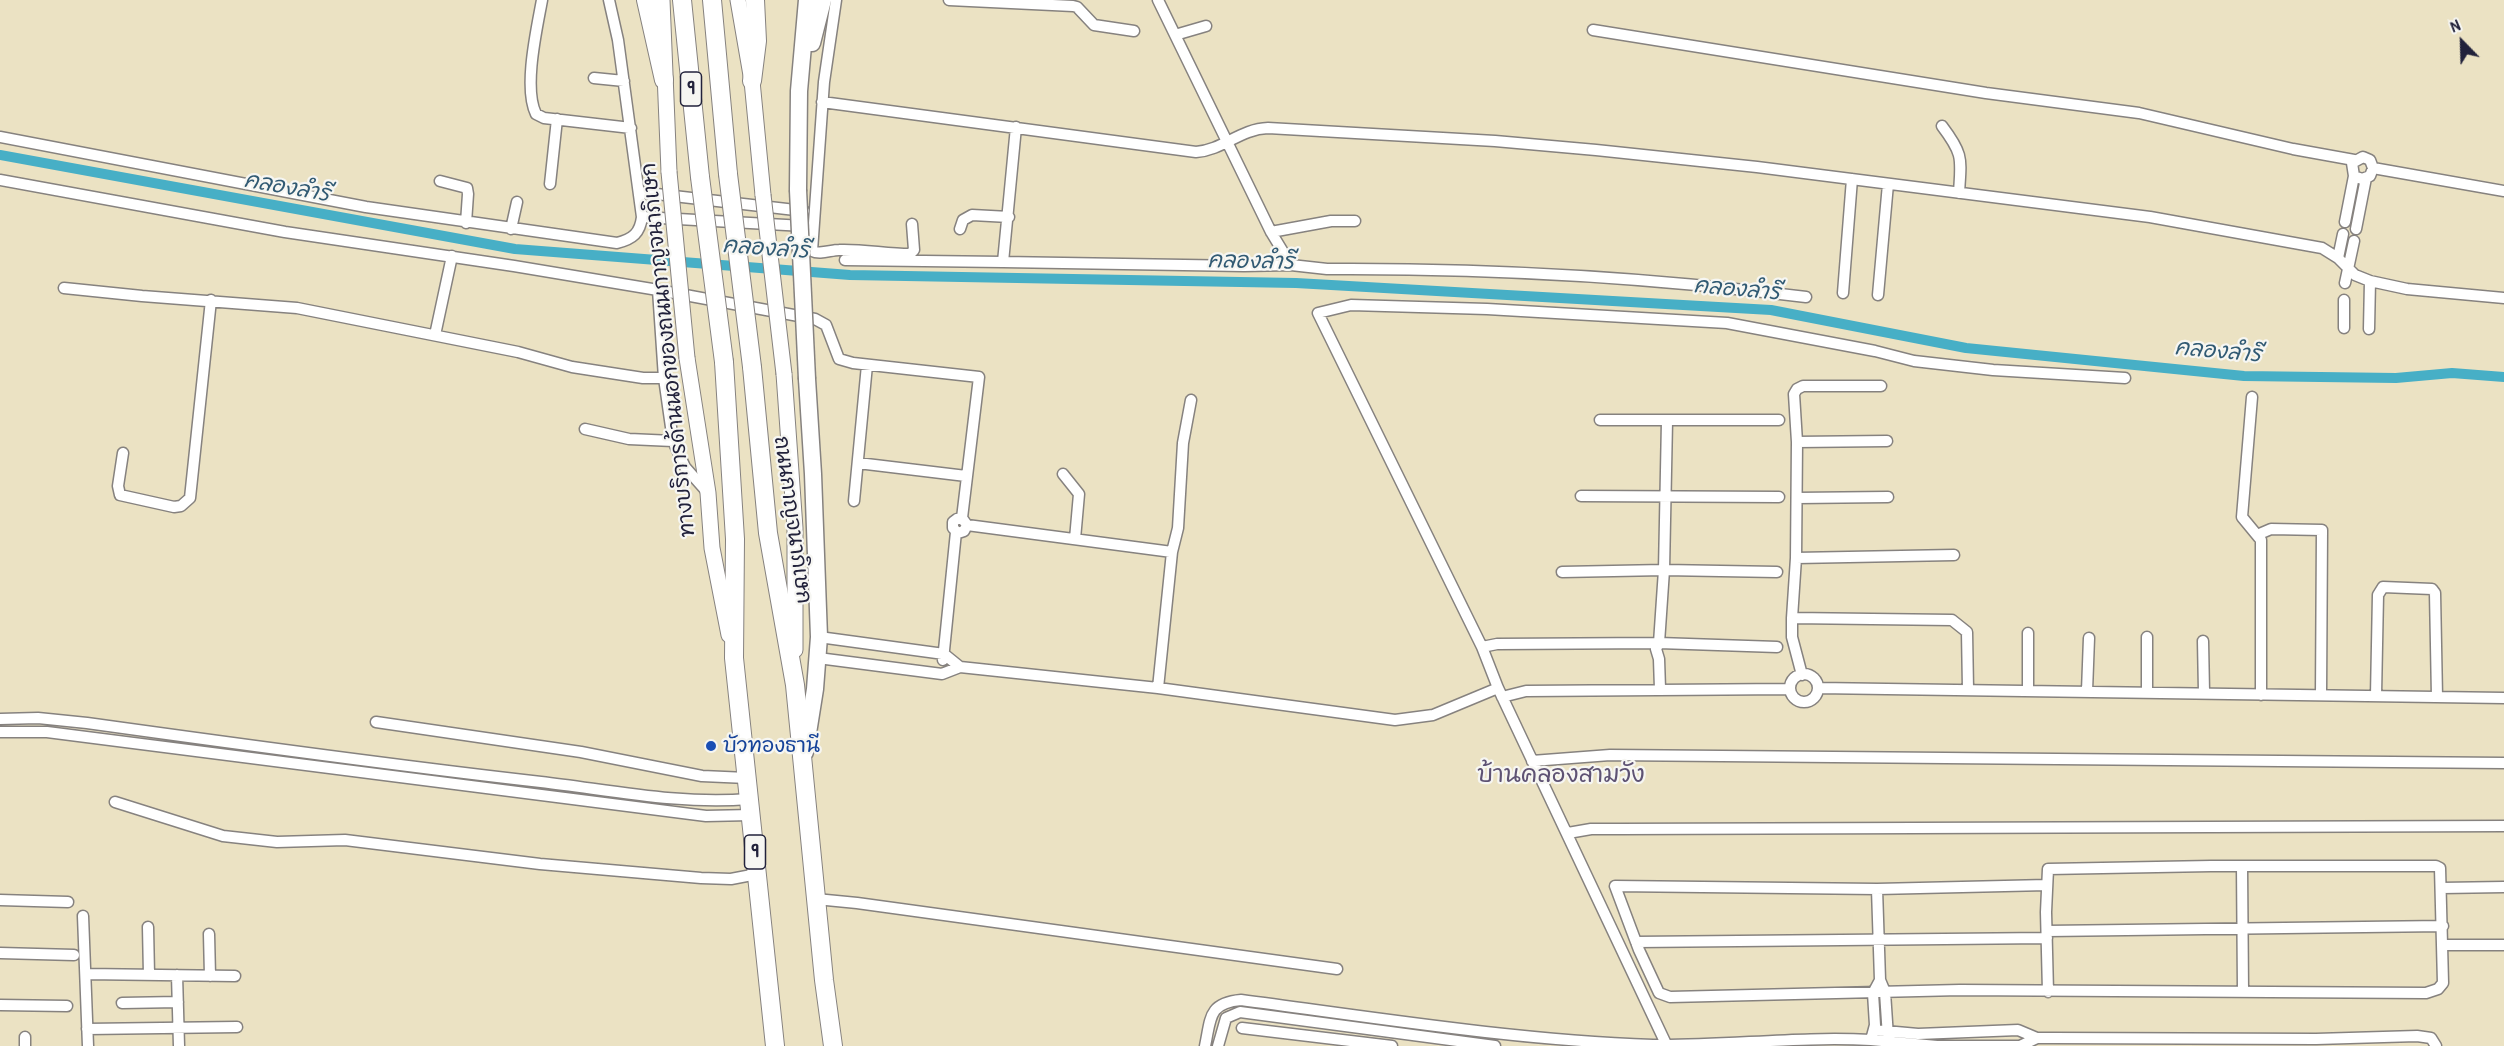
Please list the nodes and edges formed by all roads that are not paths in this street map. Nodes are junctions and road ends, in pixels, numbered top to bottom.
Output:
1 (542, 0) edge
2 (609, 0) edge
3 (646, 0) edge
4 (662, 0) edge
5 (682, 0) edge
6 (712, 0) edge
7 (738, 0) edge
8 (755, 0) edge
9 (807, 0) edge
10 (823, 0) edge
11 (836, 0) edge
12 (949, 0) edge
13 (1158, 0) edge
14 (1206, 26) dead end
15 (1593, 30) dead end
16 (1134, 31) dead end
17 (1182, 33) junction
18 (594, 78) dead end
19 (664, 80) junction
20 (624, 81) junction
21 (752, 81) junction
22 (799, 91) junction
23 (822, 102) junction
24 (557, 119) junction
25 (1942, 126) dead end
26 (1016, 127) junction
27 (631, 128) junction
28 (0, 137) edge
29 (1229, 140) junction
30 (2355, 160) junction
31 (2373, 168) junction
32 (2354, 176) junction
33 (2366, 178) junction
34 (1852, 179) junction
35 (0, 180) edge
36 (441, 181) dead end
37 (550, 184) dead end
38 (1888, 184) junction
39 (2504, 191) edge
40 (639, 192) junction
41 (1959, 194) junction
42 (517, 202) dead end
43 (814, 212) junction
44 (1009, 217) junction
45 (642, 218) junction
46 (1355, 221) dead end
47 (466, 223) junction
48 (912, 224) dead end
49 (812, 226) junction
50 (512, 229) junction
51 (960, 229) dead end
52 (1271, 232) junction
53 (2343, 234) dead end
54 (2355, 241) dead end
55 (452, 256) junction
56 (2338, 258) junction
57 (845, 260) dead end
58 (1003, 262) junction
59 (1291, 265) junction
60 (2349, 271) junction
61 (2370, 281) junction
62 (2345, 283) dead end
63 (64, 288) dead end
64 (654, 290) junction
65 (1843, 293) dead end
66 (1878, 294) dead end
67 (1806, 297) dead end
68 (2504, 298) edge
69 (211, 300) junction
70 (2344, 300) dead end
71 (2344, 328) dead end
72 (2369, 329) dead end
73 (435, 335) junction
74 (867, 366) junction
75 (664, 378) junction
76 (2125, 378) dead end
77 (1881, 386) dead end
78 (2252, 397) dead end
79 (1191, 400) dead end
80 (1600, 420) dead end
81 (1779, 420) dead end
82 (1667, 421) junction
83 (585, 429) dead end
84 (673, 441) junction
85 (1887, 441) dead end
86 (1797, 442) junction
87 (123, 453) dead end
88 (858, 463) junction
89 (1063, 474) dead end
90 (966, 476) junction
91 (708, 493) junction
92 (1581, 496) dead end
93 (1665, 497) junction
94 (1779, 497) dead end
95 (1888, 497) dead end
96 (1797, 498) junction
97 (854, 501) dead end
98 (965, 521) junction
99 (2257, 534) junction
100 (1075, 539) junction
101 (1172, 552) junction
102 (1954, 555) dead end
103 (1796, 558) junction
104 (1664, 570) junction
105 (1562, 572) dead end
106 (1777, 572) dead end
107 (1792, 618) junction
108 (2028, 633) dead end
109 (819, 637) junction
110 (2147, 637) dead end
111 (2089, 638) dead end
112 (2203, 641) dead end
113 (1659, 643) junction
114 (891, 647) junction
115 (1482, 647) junction
116 (1777, 647) dead end
117 (944, 654) junction
118 (734, 658) junction
119 (818, 658) junction
120 (890, 667) junction
121 (960, 667) junction
122 (942, 674) junction
123 (1802, 675) junction
124 (795, 685) junction
125 (1158, 688) junction
126 (1818, 688) junction
127 (1659, 689) junction
128 (1790, 689) junction
129 (1968, 689) junction
130 (2028, 690) junction
131 (2086, 691) junction
132 (2147, 692) junction
133 (2204, 692) junction
134 (1500, 693) junction
135 (2320, 694) junction
136 (2261, 695) junction
137 (2376, 695) junction
138 (2437, 696) junction
139 (2504, 698) edge
140 (0, 719) edge
141 (376, 722) dead end
142 (0, 732) edge
143 (1532, 761) junction
144 (803, 763) junction
145 (2504, 763) edge
146 (747, 778) junction
147 (115, 802) dead end
148 (750, 807) junction
149 (2504, 826) edge
150 (1568, 833) junction
151 (2242, 866) junction
152 (758, 874) junction
153 (2047, 885) junction
154 (2504, 887) edge
155 (2442, 888) junction
156 (1877, 889) junction
157 (0, 900) edge
158 (816, 900) junction
159 (68, 902) dead end
160 (83, 916) dead end
161 (2443, 926) junction
162 (148, 927) dead end
163 (2242, 928) junction
164 (209, 934) dead end
165 (2047, 934) junction
166 (1879, 940) junction
167 (1636, 942) junction
168 (2443, 945) junction
169 (2504, 945) edge
170 (0, 953) edge
171 (74, 955) dead end
172 (1338, 969) dead end
173 (86, 974) junction
174 (149, 975) junction
175 (177, 975) junction
176 (210, 976) junction
177 (235, 976) dead end
178 (2243, 991) junction
179 (2049, 992) junction
180 (1879, 993) junction
181 (178, 1002) junction
182 (122, 1003) dead end
183 (0, 1005) edge
184 (68, 1006) dead end
185 (1359, 1015) junction
186 (179, 1027) junction
187 (237, 1027) dead end
188 (1242, 1028) dead end
189 (1357, 1028) junction
190 (87, 1029) junction
191 (2018, 1030) junction
192 (1880, 1038) edge
193 (2037, 1038) junction
194 (1919, 1039) edge
195 (1515, 1041) edge
196 (2256, 1042) edge
197 (1357, 1044) edge
198 (1607, 1044) edge
199 (88, 1046) edge
200 (179, 1046) edge
201 (775, 1046) edge
202 (833, 1046) edge
203 (1205, 1046) edge
204 (1218, 1046) edge
205 (1392, 1046) edge
206 (1495, 1046) edge
207 (1667, 1046) edge
208 (2020, 1046) edge
209 (2436, 1046) edge

1 - 24 street
2 - 20 street
3 - 19 highway
4 - 19 main road, ทางบริการด้านนอกของถนนกาญจนาภิเษก
5 - 118 highway, 9, bridge
6 - 124 highway, ถนนกาญจนาภิเษก / 9, bridge
7 - 21 main road
8 - 21 highway
9 - 22 main road
10 - 22 main road
11 - 23 street
12 - 16 street
13 - 17 street
14 - 17 street
15 - 30 street
17 - 29 street
18 - 20 street
19 - 91 main road, ทางบริการด้านนอกของถนนกาญจนาภิเษก, bridge
20 - 27 street
21 - 124 main road, bridge
22 - 109 main road, bridge
23 - 26 street
23 - 43 street
24 - 27 street
24 - 37 street
25 - 41 street
26 - 29 street
26 - 44 street
27 - 40 street
28 - 47 street
29 - 34 street
29 - 52 street
30 - 31 street
30 - 32 street
31 - 33 street
31 - 39 street
32 - 33 street
32 - 33 street
34 - 38 street
34 - 65 street
35 - 55 street
36 - 47 street
38 - 41 street
38 - 66 street
40 - 43 street
40 - 45 street
41 - 56 street
42 - 50 street
43 - 49 street
44 - 51 street
44 - 58 street
45 - 49 street
45 - 50 street
46 - 52 street
47 - 50 street
48 - 49 street
52 - 59 street
53 - 56 street
54 - 60 street
55 - 64 street
55 - 73 street
56 - 60 street
57 - 58 street
58 - 59 street
59 - 67 street
60 - 61 street
60 - 62 street
61 - 68 street
61 - 72 street
63 - 69 street
64 - 74 street
64 - 75 street
69 - 73 street
69 - 87 street
70 - 71 street
73 - 75 street
74 - 88 street
74 - 90 street
75 - 84 street
76 - 115 street
77 - 86 street
78 - 99 street
79 - 101 street
80 - 82 street
81 - 82 street
82 - 93 street
83 - 84 street
84 - 91 street
85 - 86 street
86 - 96 street
88 - 90 street
88 - 97 street
89 - 100 street
90 - 98 street
91 - 118 main road, ทางบริการด้านนอกของถนนกาญจนาภิเษก
92 - 93 street
93 - 94 street
93 - 104 street
95 - 96 street
96 - 103 street
98 - 100 street
98 - 117 street
99 - 135 street
99 - 136 street
100 - 101 street
101 - 125 street
102 - 103 street
103 - 107 street
104 - 105 street
104 - 106 street
104 - 113 street
107 - 123 street
107 - 129 street
108 - 130 street
109 - 114 street
109 - 119 main road
110 - 132 street
111 - 131 street
112 - 133 street
113 - 115 street
113 - 116 street
113 - 127 street
114 - 117 street
114 - 120 street
115 - 134 street
117 - 121 street
117 - 122 street
118 - 146 highway, 9
119 - 120 street
119 - 144 main road
120 - 122 street
121 - 122 street
121 - 125 street
123 - 126 street
123 - 128 street
124 - 144 highway, ถนนกาญจนาภิเษก / 9
125 - 134 street
126 - 128 street
126 - 129 street
127 - 128 street
127 - 134 street
129 - 130 street
130 - 131 street
131 - 132 street
132 - 133 street
133 - 136 street
134 - 143 street
135 - 136 street
135 - 137 street
137 - 138 street
137 - 138 street
138 - 139 street
140 - 148 street
141 - 146 street
142 - 148 street
143 - 145 street
143 - 150 street
144 - 158 highway, ถนนกาญจนาภิเษก / 9
146 - 148 highway, 9
147 - 152 street
148 - 152 highway, 9
149 - 150 street
150 - 207 street
151 - 153 street
151 - 155 street
151 - 163 street
152 - 201 highway, 9
153 - 156 street
153 - 165 street
154 - 155 street
155 - 161 street
156 - 166 street
156 - 167 street
157 - 159 street
158 - 172 street
158 - 202 highway, ถนนกาญจนาภิเษก / 9
160 - 173 street
161 - 163 street
161 - 168 street
162 - 174 street
163 - 165 street
163 - 178 street
164 - 176 street
165 - 166 street
165 - 179 street
166 - 167 street
166 - 180 street
167 - 180 street
168 - 169 street
168 - 178 street
170 - 171 street
173 - 174 street
173 - 190 street
174 - 175 street
175 - 176 street
175 - 181 street
176 - 177 street
178 - 179 street
179 - 180 street
180 - 192 street
181 - 182 street
181 - 186 street
183 - 184 street
185 - 189 street
185 - 195 street
185 - 203 street
186 - 187 street
186 - 190 street
186 - 200 street
188 - 197 street
189 - 204 street
189 - 206 street
190 - 199 street
191 - 193 street
191 - 194 street
191 - 208 street
192 - 194 street
192 - 207 street
193 - 196 street
193 - 208 street
194 - 208 street
195 - 198 street
196 - 209 street
197 - 205 street
198 - 207 street

